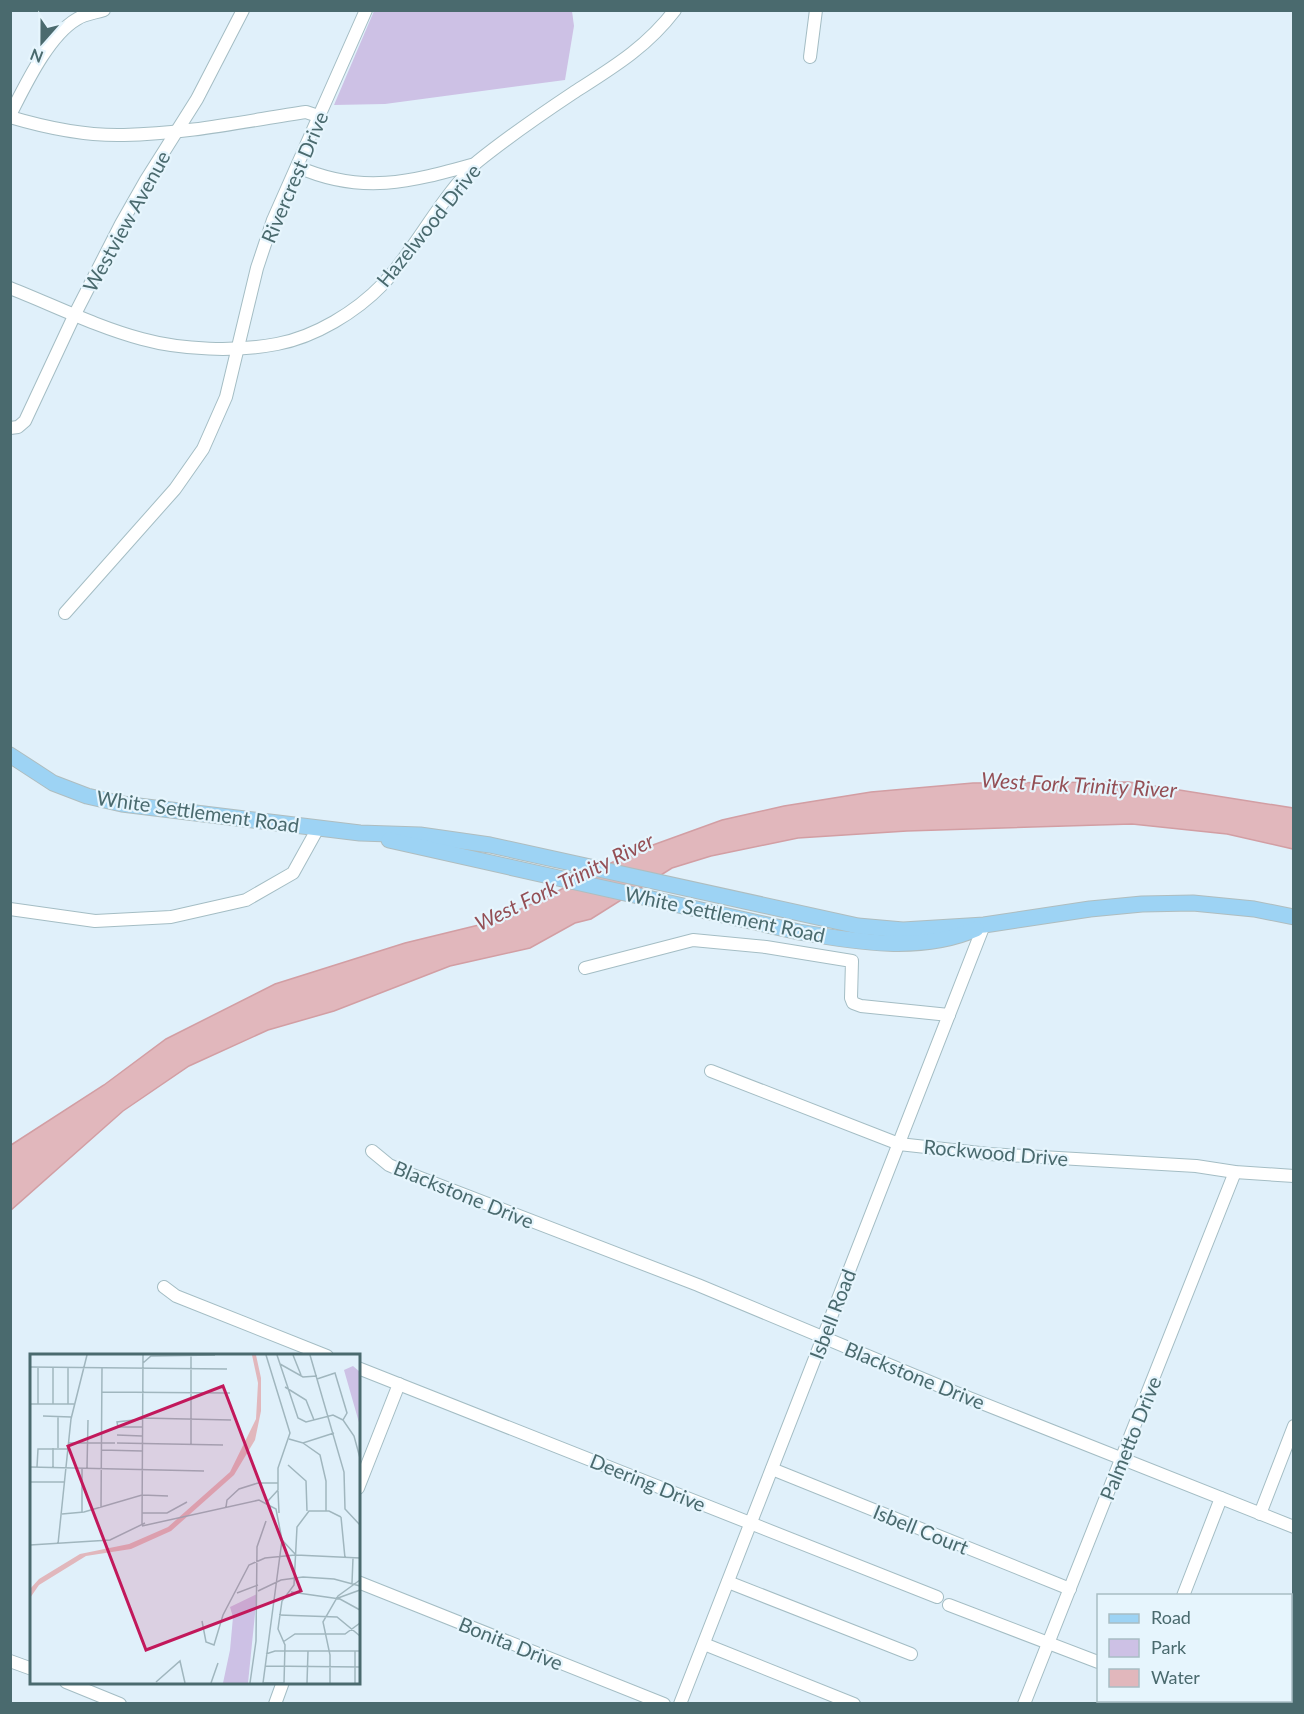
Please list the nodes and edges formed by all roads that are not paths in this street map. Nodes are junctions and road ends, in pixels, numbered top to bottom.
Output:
1 (104, 10) edge
2 (243, 10) edge
3 (366, 10) edge
4 (675, 10) edge
5 (816, 10) edge
6 (75, 14) edge
7 (810, 57) dead end
8 (10, 116) edge
9 (318, 116) junction
10 (177, 131) junction
11 (475, 164) junction
12 (298, 166) junction
13 (10, 288) edge
14 (75, 314) junction
15 (238, 348) junction
16 (10, 428) edge
17 (65, 613) dead end
18 (10, 755) edge
19 (318, 828) junction
20 (360, 833) junction
21 (10, 909) edge
22 (1293, 917) edge
23 (984, 925) junction
24 (585, 968) dead end
25 (949, 1015) junction
26 (711, 1071) dead end
27 (899, 1144) junction
28 (372, 1151) dead end
29 (1235, 1172) junction
30 (1293, 1176) edge
31 (164, 1287) dead end
32 (824, 1337) junction
33 (322, 1354) edge
34 (360, 1369) edge
35 (399, 1384) junction
36 (1293, 1426) edge
37 (1122, 1459) junction
38 (772, 1469) junction
39 (360, 1483) edge
40 (1221, 1498) junction
41 (1260, 1514) junction
42 (751, 1523) junction
43 (1293, 1527) edge
44 (728, 1582) junction
45 (360, 1583) edge
46 (1070, 1589) junction
47 (1184, 1594) edge
48 (937, 1597) dead end
49 (949, 1605) dead end
50 (1048, 1643) junction
51 (704, 1644) junction
52 (911, 1654) dead end
53 (10, 1661) edge
54 (1097, 1662) edge
55 (30, 1668) edge
56 (69, 1684) edge
57 (283, 1684) edge
58 (120, 1704) edge
59 (275, 1704) edge
60 (664, 1704) edge
61 (680, 1704) edge
62 (854, 1704) edge
63 (1024, 1704) edge

1 - 6 street
2 - 10 street, Westview Avenue
3 - 9 street, Rivercrest Drive
4 - 11 street, Hazelwood Drive
5 - 7 street
6 - 8 street
8 - 10 street
9 - 10 street
9 - 12 street, Rivercrest Drive
10 - 14 street, Westview Avenue
11 - 12 street
11 - 15 street, Hazelwood Drive
12 - 15 street, Rivercrest Drive
13 - 14 street, Hazelwood Drive
14 - 15 street, Hazelwood Drive
14 - 16 street, Westview Avenue
15 - 17 street, Rivercrest Drive
18 - 19 main road, White Settlement Road
19 - 20 main road, White Settlement Road
19 - 21 street
20 - 23 main road, White Settlement Road
20 - 23 main road, White Settlement Road
22 - 23 main road, White Settlement Road
23 - 25 street, Isbell Road
24 - 25 street
25 - 27 street, Isbell Road
26 - 27 street, Rockwood Drive
27 - 29 street, Rockwood Drive
27 - 32 street, Isbell Road
28 - 32 street, Blackstone Drive
29 - 30 street, Rockwood Drive
29 - 37 street, Palmetto Drive
31 - 33 street
32 - 37 street, Blackstone Drive
32 - 38 street, Isbell Road
34 - 35 street, Deering Drive
35 - 39 street
35 - 42 street, Deering Drive
36 - 41 street
37 - 40 street, Blackstone Drive
37 - 46 street, Palmetto Drive
38 - 42 street, Isbell Road
38 - 46 street, Isbell Court
40 - 41 street, Blackstone Drive
40 - 47 street
41 - 43 street, Blackstone Drive
42 - 44 street, Isbell Road
42 - 48 street, Deering Drive
44 - 51 street, Isbell Road
44 - 52 street
45 - 60 street, Bonita Drive
46 - 50 street, Palmetto Drive
49 - 50 street
50 - 54 street
50 - 63 street, Palmetto Drive
51 - 61 street, Isbell Road
51 - 62 street
53 - 55 street
56 - 58 street
57 - 59 street

